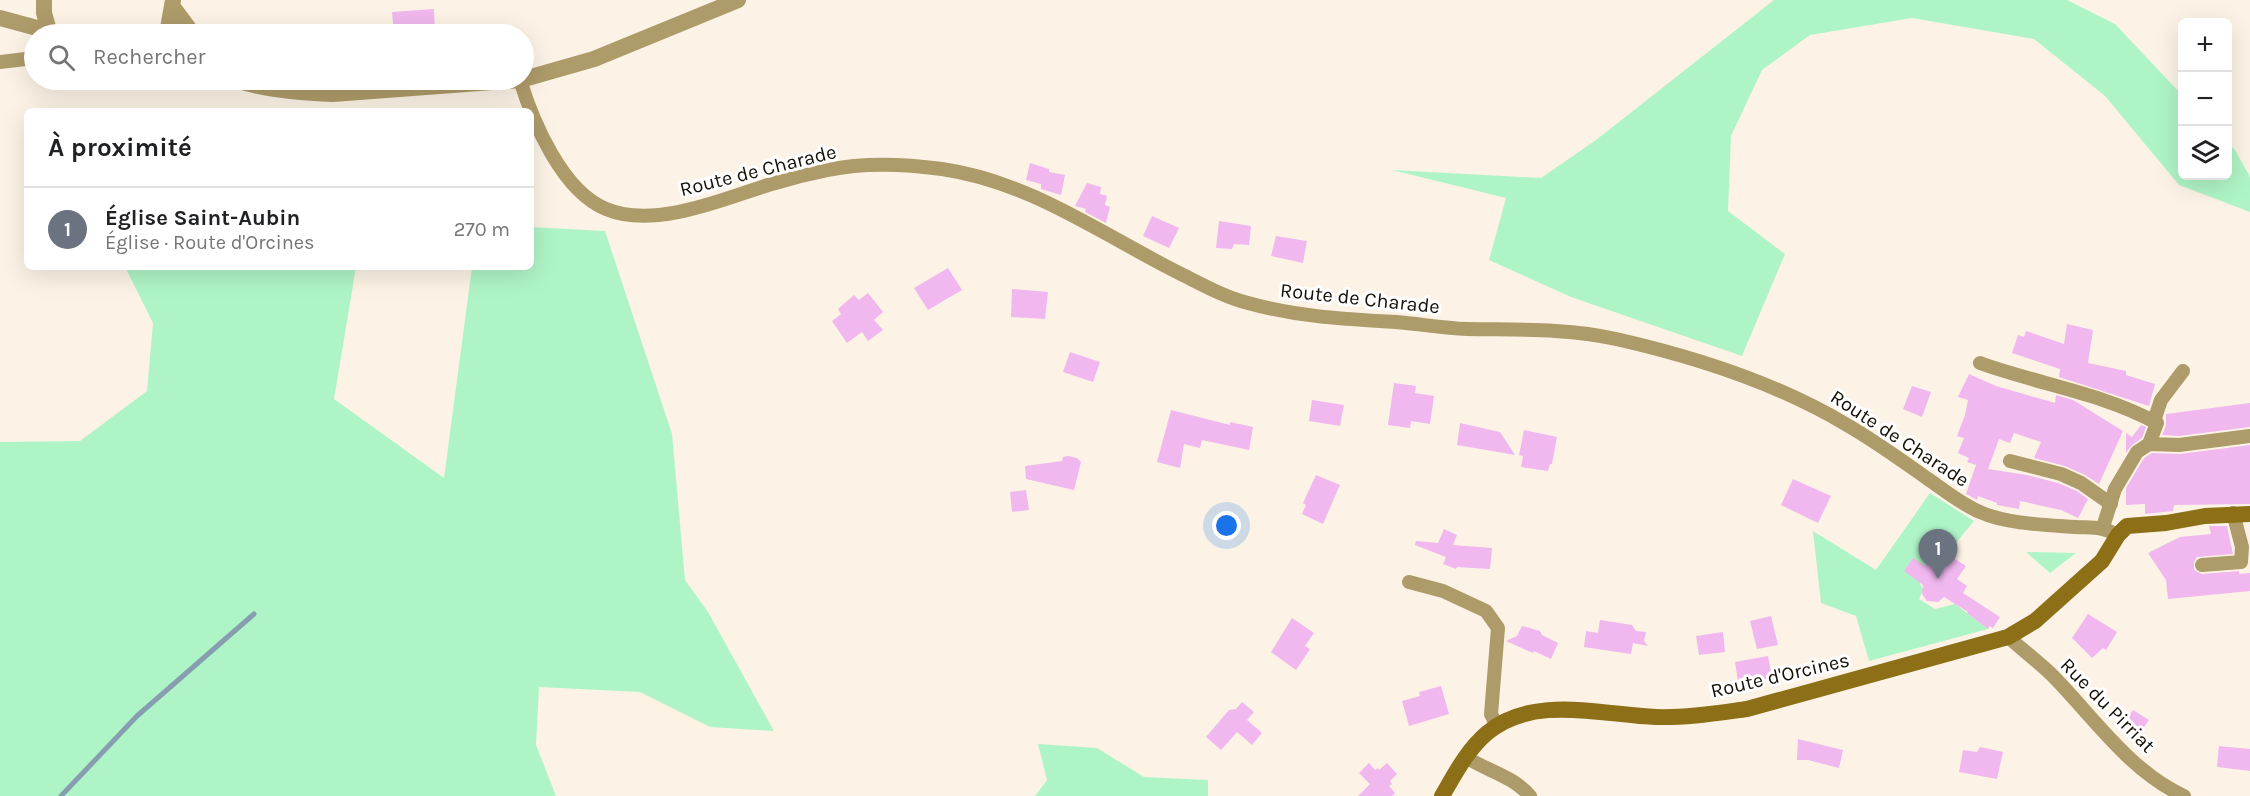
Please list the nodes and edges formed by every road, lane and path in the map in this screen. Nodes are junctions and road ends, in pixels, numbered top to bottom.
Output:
1 (44, 0) edge
2 (738, 0) edge
3 (173, 3) edge
4 (0, 18) edge
5 (47, 24) edge
6 (169, 24) edge
7 (187, 24) edge
8 (24, 25) edge
9 (24, 59) edge
10 (1, 62) edge
11 (534, 76) edge
12 (294, 90) edge
13 (397, 90) edge
14 (526, 90) edge
15 (533, 108) edge
16 (534, 110) edge
17 (1980, 363) dead end
18 (2183, 371) dead end
19 (2154, 421) junction
20 (2250, 436) edge
21 (2149, 444) junction
22 (2010, 461) dead end
23 (2110, 504) junction
24 (2242, 514) edge
25 (2110, 531) junction
26 (2202, 565) dead end
27 (1409, 582) dead end
28 (2008, 637) junction
29 (1497, 726) junction
30 (1466, 757) junction
31 (1442, 796) edge
32 (1530, 796) edge
33 (2184, 796) edge

1 - 5 street
2 - 11 street
3 - 6 street
3 - 7 street
4 - 8 street
9 - 10 street
12 - 13 street
14 - 15 street, Route de Charade
16 - 25 street, Route de Charade
17 - 19 street
18 - 19 street
19 - 21 street
20 - 21 street
21 - 23 street
22 - 23 street
23 - 25 street
24 - 25 main road
24 - 26 street
25 - 28 main road, Route d'Orcines
27 - 29 street
28 - 29 main road, Route d'Orcines
28 - 33 street, Rue du Pirriat
29 - 30 main road, Route d'Orcines
30 - 31 main road, Route d'Orcines
30 - 32 street

